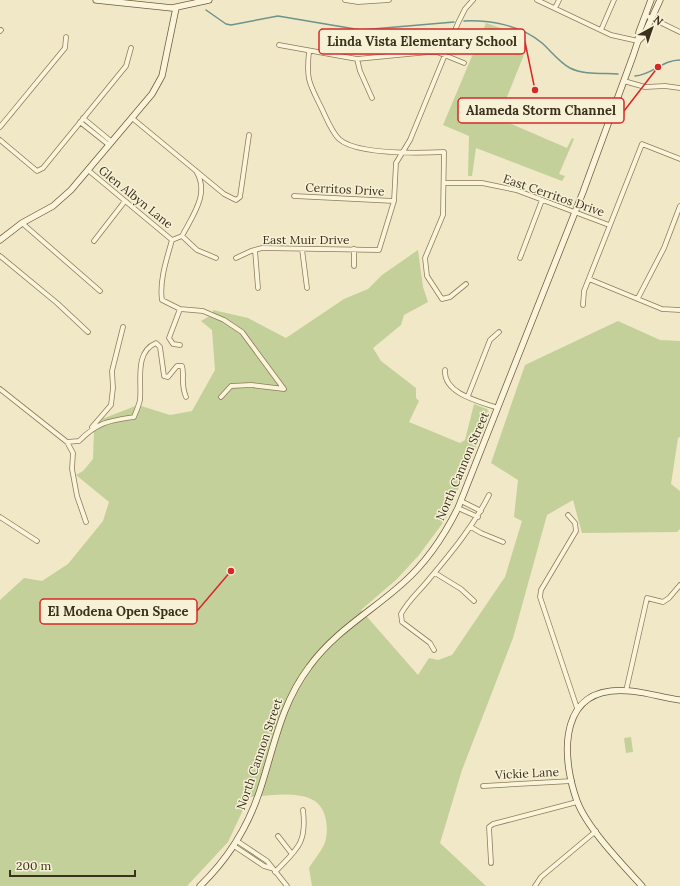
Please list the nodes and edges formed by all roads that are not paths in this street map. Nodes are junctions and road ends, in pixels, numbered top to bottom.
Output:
1 (96, 0) edge
2 (209, 0) edge
3 (345, 0) edge
4 (389, 0) edge
5 (465, 0) edge
6 (537, 0) edge
7 (559, 0) edge
8 (614, 0) edge
9 (651, 0) edge
10 (660, 0) edge
11 (370, 1) edge
12 (471, 2) edge
13 (176, 8) junction
14 (555, 8) junction
15 (645, 15) junction
16 (652, 18) junction
17 (601, 30) junction
18 (680, 32) edge
19 (66, 37) dead end
20 (638, 41) junction
21 (279, 45) dead end
22 (131, 48) dead end
23 (309, 52) junction
24 (445, 55) junction
25 (357, 58) junction
26 (464, 63) dead end
27 (624, 81) junction
28 (680, 88) edge
29 (372, 98) dead end
30 (132, 118) junction
31 (82, 120) junction
32 (0, 127) edge
33 (249, 134) dead end
34 (0, 140) edge
35 (110, 144) junction
36 (402, 152) junction
37 (680, 159) edge
38 (88, 170) junction
39 (196, 170) junction
40 (444, 182) junction
41 (294, 196) dead end
42 (542, 200) junction
43 (124, 201) junction
44 (394, 201) junction
45 (680, 206) edge
46 (575, 212) junction
47 (22, 223) junction
48 (609, 225) junction
49 (182, 236) junction
50 (0, 240) edge
51 (94, 240) dead end
52 (172, 240) junction
53 (302, 249) junction
54 (354, 249) junction
55 (255, 250) junction
56 (0, 256) edge
57 (216, 258) dead end
58 (236, 258) dead end
59 (520, 258) dead end
60 (354, 266) dead end
61 (589, 279) junction
62 (466, 284) dead end
63 (258, 288) dead end
64 (307, 288) dead end
65 (100, 291) dead end
66 (638, 298) junction
67 (583, 305) dead end
68 (180, 309) junction
69 (680, 310) edge
70 (123, 327) dead end
71 (88, 332) dead end
72 (499, 332) dead end
73 (180, 345) dead end
74 (445, 370) dead end
75 (0, 389) edge
76 (468, 396) junction
77 (186, 397) dead end
78 (221, 397) dead end
79 (498, 408) junction
80 (91, 429) junction
81 (67, 442) junction
82 (490, 495) dead end
83 (462, 501) junction
84 (458, 508) junction
85 (481, 511) junction
86 (568, 515) dead end
87 (0, 517) edge
88 (478, 517) junction
89 (86, 522) dead end
90 (471, 527) junction
91 (37, 541) dead end
92 (504, 542) dead end
93 (435, 573) junction
94 (680, 585) edge
95 (474, 601) dead end
96 (434, 650) dead end
97 (626, 691) junction
98 (680, 700) edge
99 (577, 708) junction
100 (572, 781) junction
101 (483, 786) dead end
102 (577, 802) junction
103 (303, 810) dead end
104 (596, 831) junction
105 (278, 836) dead end
106 (235, 844) junction
107 (292, 854) junction
108 (491, 863) dead end
109 (273, 870) junction
110 (200, 886) edge
111 (287, 886) edge
112 (534, 886) edge
113 (642, 886) edge

1 - 13 main road
2 - 13 main road
3 - 11 street
4 - 11 street
5 - 12 street
6 - 14 street
7 - 14 street
8 - 17 street
9 - 15 main road, North Cannon Street
10 - 16 main road, North Cannon Street
12 - 24 street
13 - 30 main road
14 - 17 street
15 - 16 street
15 - 20 main road, North Cannon Street
16 - 18 street
16 - 20 main road, North Cannon Street
17 - 20 street
19 - 32 street
20 - 27 main road, North Cannon Street
21 - 23 street
22 - 31 street
23 - 25 street
23 - 36 street
24 - 25 street
24 - 26 street
24 - 36 street
25 - 29 street
27 - 28 street
27 - 46 main road, North Cannon Street
30 - 35 main road
30 - 39 street
31 - 34 street
31 - 35 street
33 - 39 street
35 - 38 main road
36 - 40 street
36 - 44 street
37 - 48 street
38 - 43 street, Glen Albyn Lane
38 - 47 main road
39 - 49 street
40 - 42 street, East Cerritos Drive
40 - 62 street
41 - 44 street, Cerritos Drive
42 - 46 street, East Cerritos Drive
42 - 59 street
43 - 51 street
43 - 52 street, Glen Albyn Lane
44 - 54 street, East Muir Drive
45 - 66 street
46 - 48 street, East Cerritos Drive
46 - 79 main road, North Cannon Street
47 - 50 main road
47 - 65 street
48 - 61 street
49 - 52 street
49 - 57 street
52 - 68 street
53 - 54 street, East Muir Drive
53 - 55 street, East Muir Drive
53 - 64 street
54 - 60 street
55 - 58 street, East Muir Drive
55 - 63 street
56 - 71 street
61 - 66 street
61 - 67 street
66 - 69 street
68 - 73 street
68 - 78 street
70 - 80 street
72 - 76 street
74 - 76 street
75 - 81 street
76 - 79 street
77 - 80 street
79 - 83 main road, North Cannon Street
80 - 81 street
81 - 89 street
82 - 85 street
83 - 84 main road, North Cannon Street
83 - 85 street
84 - 88 street
84 - 106 main road, North Cannon Street
85 - 88 street
86 - 99 street
87 - 91 street
88 - 90 street
90 - 92 street
90 - 93 street
93 - 95 street
93 - 96 street
94 - 97 street
97 - 98 main road
97 - 99 main road
99 - 100 main road
100 - 101 street, Vickie Lane
100 - 102 main road
102 - 104 main road
102 - 108 street
103 - 107 street
104 - 112 street
104 - 113 main road
105 - 107 street
106 - 109 street
106 - 110 main road, North Cannon Street
107 - 109 street
109 - 111 street

